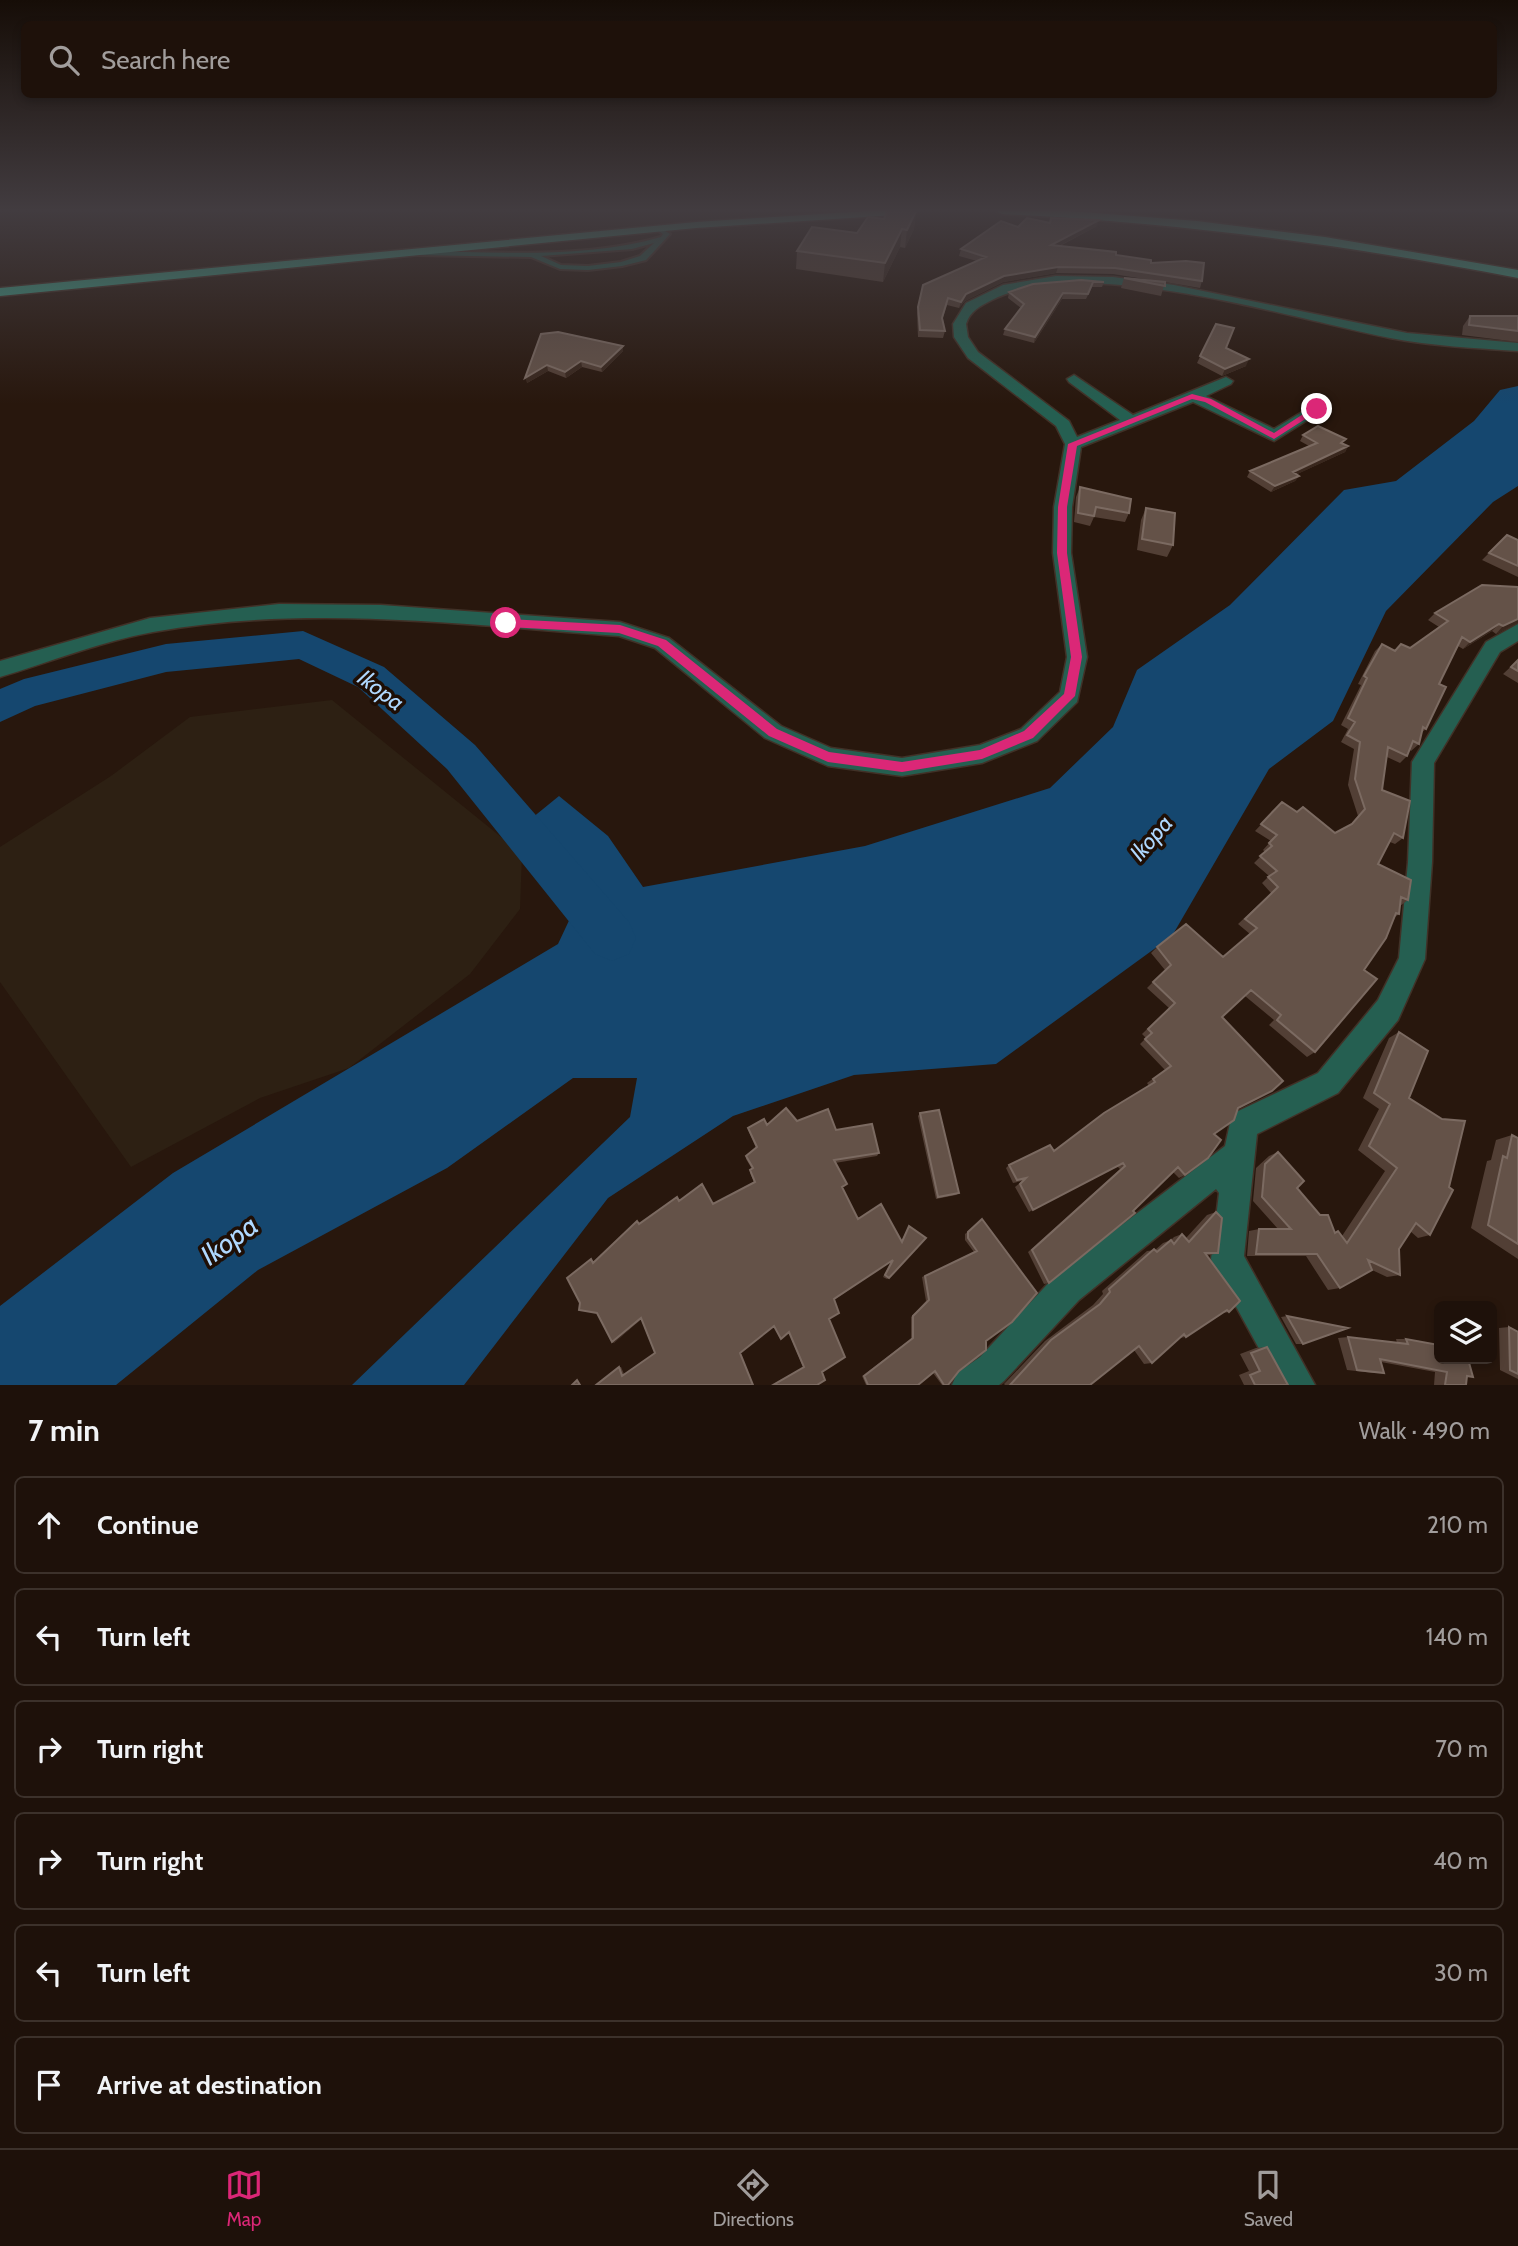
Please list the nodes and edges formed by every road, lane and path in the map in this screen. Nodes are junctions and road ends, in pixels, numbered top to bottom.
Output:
1 (171, 276) edge
2 (0, 292) edge
3 (1518, 347) edge
4 (1074, 379) dead end
5 (1226, 381) dead end
6 (1192, 397) junction
7 (1317, 409) dead end
8 (1132, 421) junction
9 (1073, 444) junction
10 (1518, 631) edge
11 (0, 669) edge
12 (1227, 1259) junction
13 (969, 1385) edge
14 (1298, 1385) edge

1 - 2 main road
3 - 9 street
4 - 8 street
5 - 6 street
6 - 7 street
6 - 8 street
8 - 9 street
9 - 11 street
10 - 12 street
12 - 13 street
12 - 14 street

